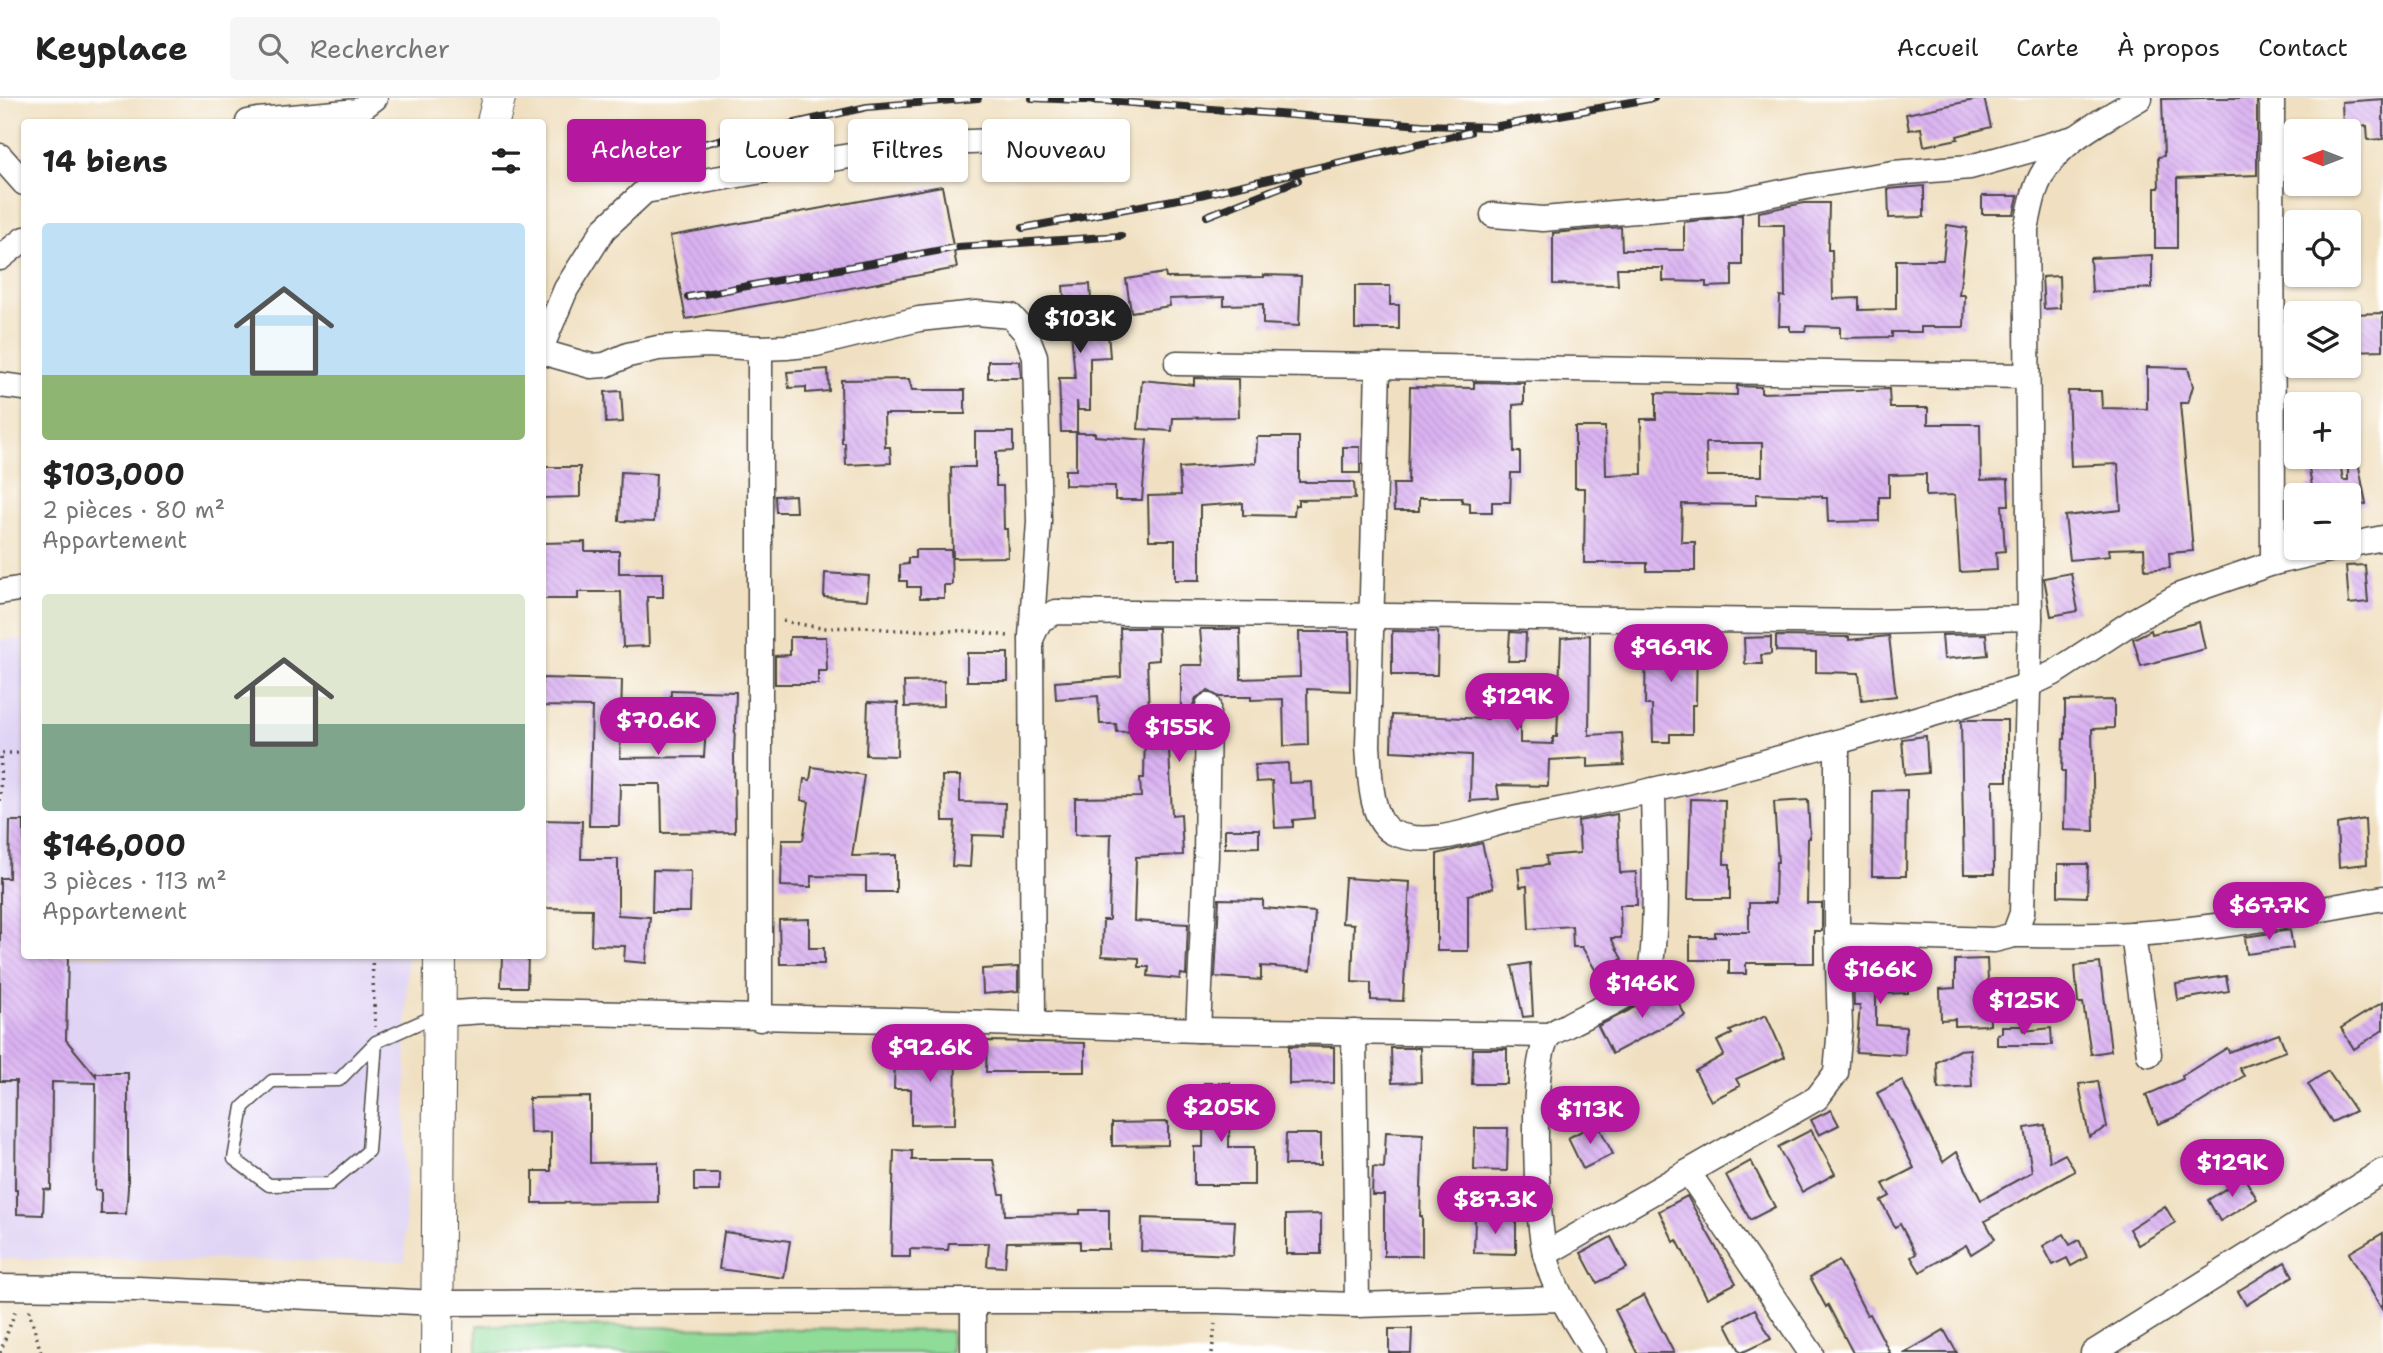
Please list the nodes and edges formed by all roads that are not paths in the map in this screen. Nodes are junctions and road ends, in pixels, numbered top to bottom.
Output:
1 (375, 98) edge
2 (499, 98) edge
3 (2140, 98) edge
4 (2272, 98) edge
5 (269, 119) edge
6 (494, 119) edge
7 (2075, 138) junction
8 (982, 142) edge
9 (0, 156) edge
10 (21, 180) edge
11 (1493, 215) dead end
12 (21, 241) edge
13 (0, 258) edge
14 (546, 336) edge
15 (760, 348) junction
16 (546, 353) edge
17 (1177, 363) dead end
18 (1378, 366) junction
19 (2027, 376) junction
20 (0, 385) edge
21 (21, 388) edge
22 (2383, 538) edge
23 (2361, 542) edge
24 (2286, 560) edge
25 (2273, 563) junction
26 (21, 588) edge
27 (0, 592) edge
28 (1373, 615) junction
29 (2030, 618) junction
30 (1031, 639) junction
31 (2026, 686) junction
32 (1208, 706) dead end
33 (1837, 742) junction
34 (1653, 790) junction
35 (2383, 898) edge
36 (2133, 934) junction
37 (1837, 935) junction
38 (2014, 935) junction
39 (440, 959) edge
40 (439, 1014) junction
41 (760, 1019) junction
42 (1033, 1024) junction
43 (1198, 1030) junction
44 (1354, 1032) junction
45 (1549, 1035) junction
46 (376, 1042) junction
47 (2149, 1054) dead end
48 (2383, 1171) edge
49 (1688, 1172) junction
50 (1545, 1254) junction
51 (12, 1288) edge
52 (1562, 1299) junction
53 (973, 1301) junction
54 (437, 1304) junction
55 (1357, 1305) junction
56 (437, 1353) edge
57 (973, 1353) edge
58 (1594, 1353) edge
59 (1811, 1353) edge
60 (2093, 1353) edge

1 - 5 street
2 - 6 street
3 - 7 street
4 - 25 street
7 - 11 street
7 - 19 street
8 - 14 street
9 - 10 street
12 - 13 street
15 - 16 street
15 - 30 street
15 - 41 street
17 - 18 street
18 - 19 street
18 - 28 street
19 - 29 street
20 - 21 street
22 - 23 street
24 - 25 street
25 - 31 street
26 - 27 street
28 - 29 street
28 - 30 street
28 - 34 street
29 - 31 street
30 - 42 street
31 - 33 street
31 - 38 street
32 - 43 street
33 - 34 street
33 - 37 street
34 - 45 street
35 - 36 street
36 - 38 street
36 - 47 street
37 - 38 street
37 - 49 street
39 - 40 street
40 - 41 street
40 - 46 lane
40 - 54 street
41 - 42 street
42 - 43 street
43 - 44 street
44 - 45 street
44 - 55 street
45 - 50 street
46 - 46 lane
48 - 60 street
49 - 50 street
49 - 59 street
50 - 52 street
51 - 54 street
52 - 55 street
52 - 58 street
53 - 54 street
53 - 55 street
53 - 57 street
54 - 56 street

